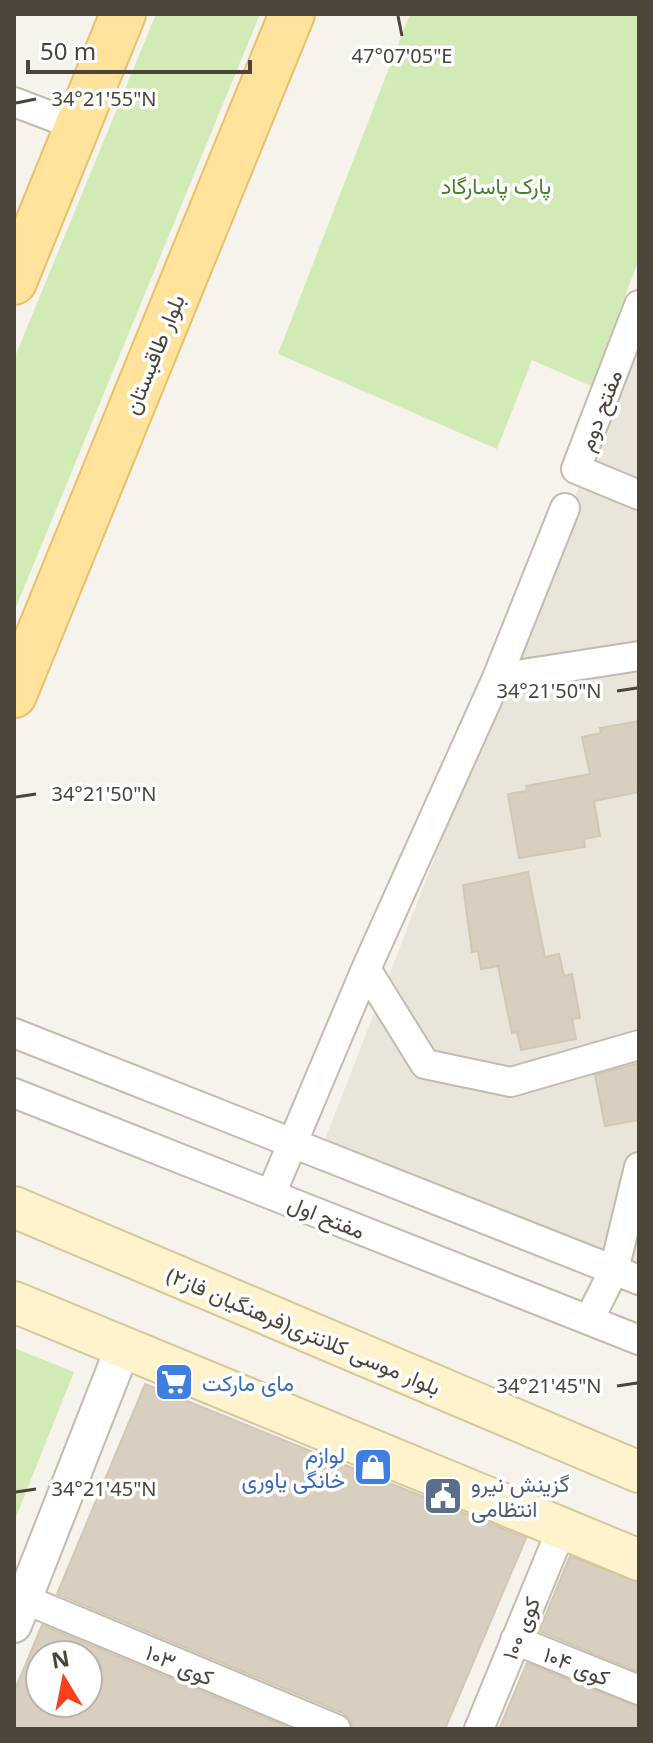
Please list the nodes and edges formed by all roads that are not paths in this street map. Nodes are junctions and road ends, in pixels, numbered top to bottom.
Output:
1 (123, 14) edge
2 (292, 14) edge
3 (14, 102) edge
4 (77, 126) junction
5 (14, 282) edge
6 (639, 305) edge
7 (639, 495) edge
8 (565, 508) dead end
9 (639, 656) edge
10 (497, 678) junction
11 (14, 695) edge
12 (366, 969) junction
13 (14, 1033) edge
14 (639, 1045) edge
15 (14, 1093) edge
16 (291, 1143) junction
17 (639, 1167) edge
18 (271, 1194) junction
19 (14, 1207) edge
20 (626, 1275) edge
21 (14, 1302) edge
22 (589, 1320) junction
23 (639, 1340) edge
24 (124, 1345) junction
25 (639, 1472) edge
26 (562, 1528) junction
27 (639, 1560) edge
28 (19, 1612) edge
29 (515, 1640) junction
30 (639, 1690) edge
31 (336, 1729) edge
32 (479, 1729) edge

1 - 4 main road
2 - 11 main road, بلوار طاقبستان
3 - 4 street
4 - 5 main road
6 - 7 street, مفتح دوم
8 - 10 street
9 - 10 street
10 - 12 street
12 - 14 street
12 - 16 street
13 - 16 street
15 - 18 street, مفتح اول
16 - 18 street
16 - 20 street
17 - 20 street
18 - 22 street, مفتح اول
19 - 25 main road, بلوار موسی کلانتری(فرهنگیان فاز۲)
20 - 22 street
21 - 24 main road
22 - 23 street, مفتح اول
24 - 26 main road
24 - 28 street
26 - 27 main road
26 - 29 street, کوی ۱۰۰
28 - 31 street, کوی ۱۰۳
29 - 30 street, کوی ۱۰۴
29 - 32 street, کوی ۱۰۰

